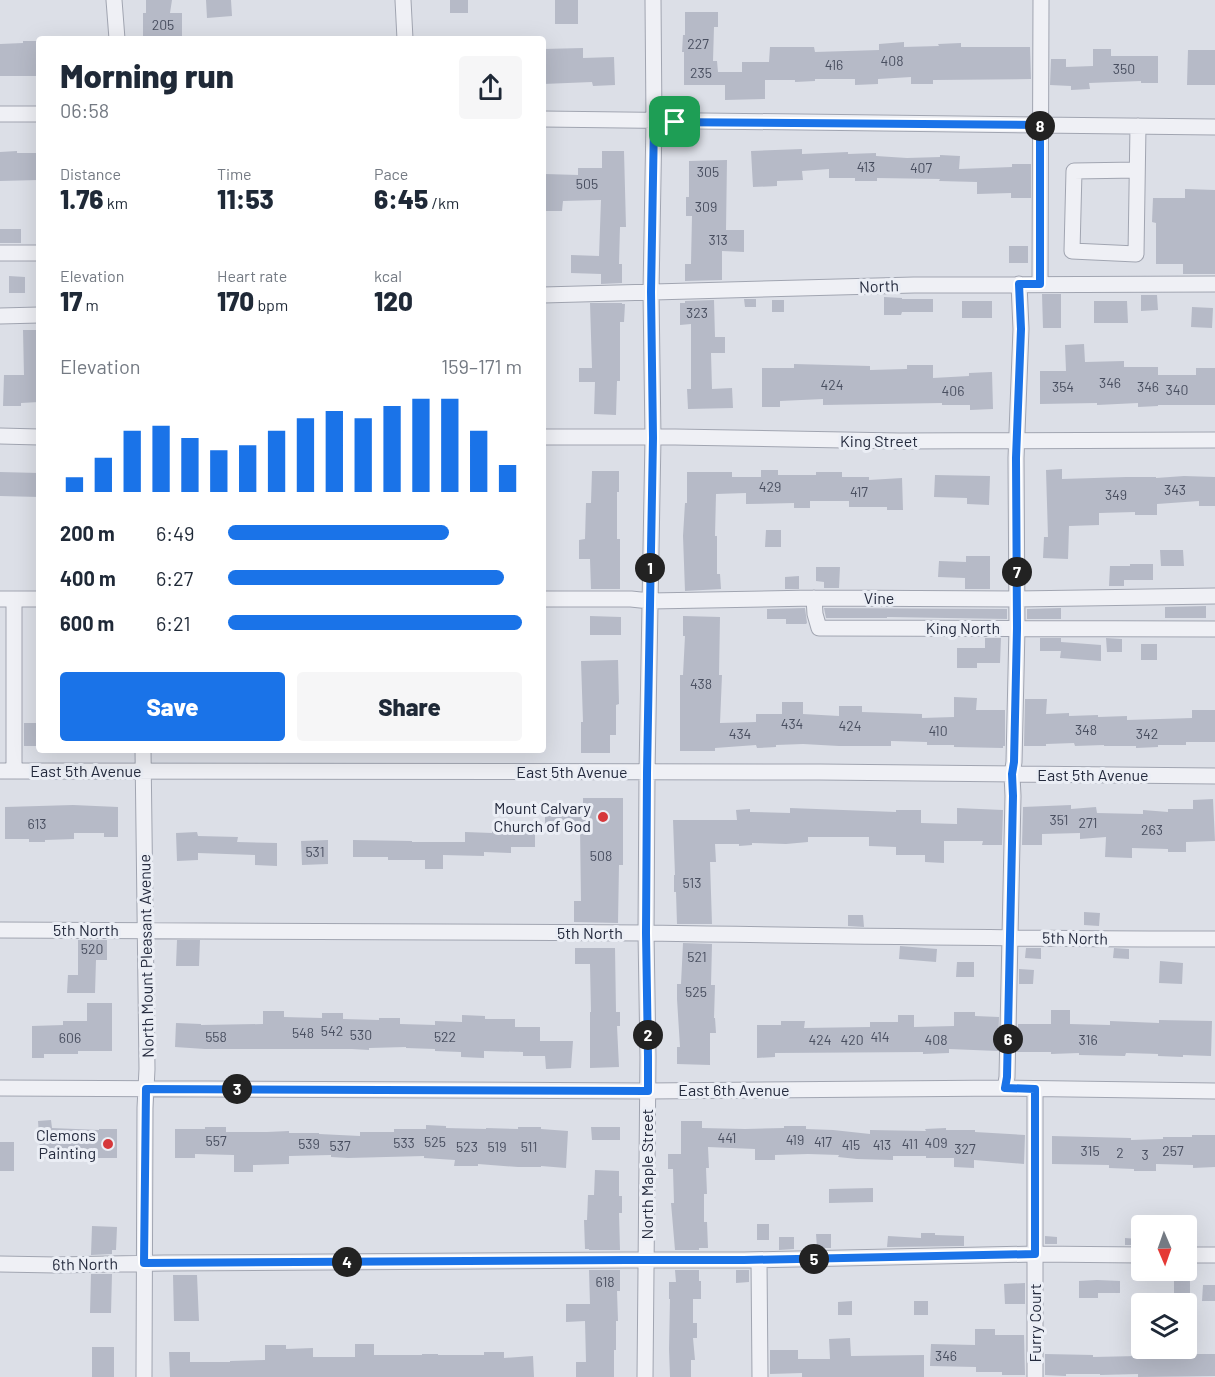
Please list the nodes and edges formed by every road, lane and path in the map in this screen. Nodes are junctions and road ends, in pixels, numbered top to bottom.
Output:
1 (114, 0) edge
2 (403, 0) edge
3 (653, 0) edge
4 (1041, 0) edge
5 (117, 36) edge
6 (405, 36) edge
7 (0, 114) edge
8 (36, 114) edge
9 (546, 119) edge
10 (654, 122) junction
11 (1040, 125) junction
12 (1138, 126) junction
13 (1215, 127) edge
14 (1137, 170) junction
15 (0, 253) edge
16 (36, 253) edge
17 (1019, 284) junction
18 (1040, 284) junction
19 (1215, 284) edge
20 (651, 292) junction
21 (546, 295) edge
22 (36, 315) edge
23 (0, 316) edge
24 (0, 436) edge
25 (36, 436) edge
26 (546, 437) edge
27 (653, 438) junction
28 (1016, 440) junction
29 (1215, 440) edge
30 (1215, 596) edge
31 (814, 598) junction
32 (7, 599) edge
33 (36, 599) edge
34 (546, 599) edge
35 (1017, 599) junction
36 (650, 601) junction
37 (1017, 628) junction
38 (1215, 629) edge
39 (143, 753) edge
40 (7, 771) edge
41 (144, 771) junction
42 (647, 773) junction
43 (1012, 774) junction
44 (1215, 776) edge
45 (0, 930) edge
46 (146, 930) junction
47 (646, 933) junction
48 (1011, 937) junction
49 (1215, 939) edge
50 (0, 1088) edge
51 (1005, 1088) junction
52 (146, 1089) junction
53 (1035, 1089) junction
54 (648, 1091) junction
55 (1215, 1091) edge
56 (1035, 1254) junction
57 (1131, 1255) edge
58 (1197, 1255) edge
59 (1215, 1256) edge
60 (647, 1260) junction
61 (759, 1260) junction
62 (144, 1263) junction
63 (0, 1264) edge
64 (144, 1377) edge
65 (645, 1377) edge
66 (760, 1377) edge
67 (1035, 1377) edge

1 - 5 street
2 - 6 street
3 - 10 street, North Maple Street
4 - 11 street
7 - 8 street
9 - 10 street
10 - 11 street
10 - 20 street, North Maple Street
11 - 12 street
11 - 18 street
12 - 13 street
12 - 14 street
14 - 14 street
15 - 16 street
17 - 18 street, North
17 - 20 street, North
17 - 28 street
18 - 19 street, North
20 - 21 street, North
20 - 27 street, North Maple Street
22 - 23 street
24 - 25 street
26 - 27 street, King Street
27 - 28 street, King Street
27 - 36 street, North Maple Street
28 - 29 street, King Street
28 - 35 street
30 - 35 street, Vine
31 - 35 street, Vine
31 - 36 street, Vine
31 - 37 street, King North
32 - 33 street
32 - 40 street
34 - 36 street, Vine
35 - 37 street
36 - 42 street, North Maple Street
37 - 38 street, King North
37 - 43 street
39 - 41 street, North Mount Pleasant Avenue
40 - 41 street, East 5th Avenue
41 - 42 street, East 5th Avenue
41 - 46 street, North Mount Pleasant Avenue
42 - 43 street, East 5th Avenue
42 - 47 street, North Maple Street
43 - 44 street, East 5th Avenue
43 - 48 street
45 - 46 street, 5th North
46 - 47 street, 5th North
46 - 52 street, North Mount Pleasant Avenue
47 - 48 street, 5th North
47 - 54 street, North Maple Street
48 - 49 street, 5th North
48 - 51 street
50 - 52 street, East 6th Avenue
51 - 53 street, East 6th Avenue
51 - 54 street, East 6th Avenue
52 - 54 street, East 6th Avenue
52 - 62 street, North Mount Pleasant Avenue
53 - 55 street, East 6th Avenue
53 - 56 street, Furry Court
54 - 60 street, North Maple Street
56 - 57 street, 6th North
56 - 61 street, 6th North
56 - 67 street, Furry Court
58 - 59 street
60 - 61 street, 6th North
60 - 62 street, 6th North
60 - 65 street, North Maple Street
61 - 66 street
62 - 63 street, 6th North
62 - 64 street, North Mount Pleasant Avenue

